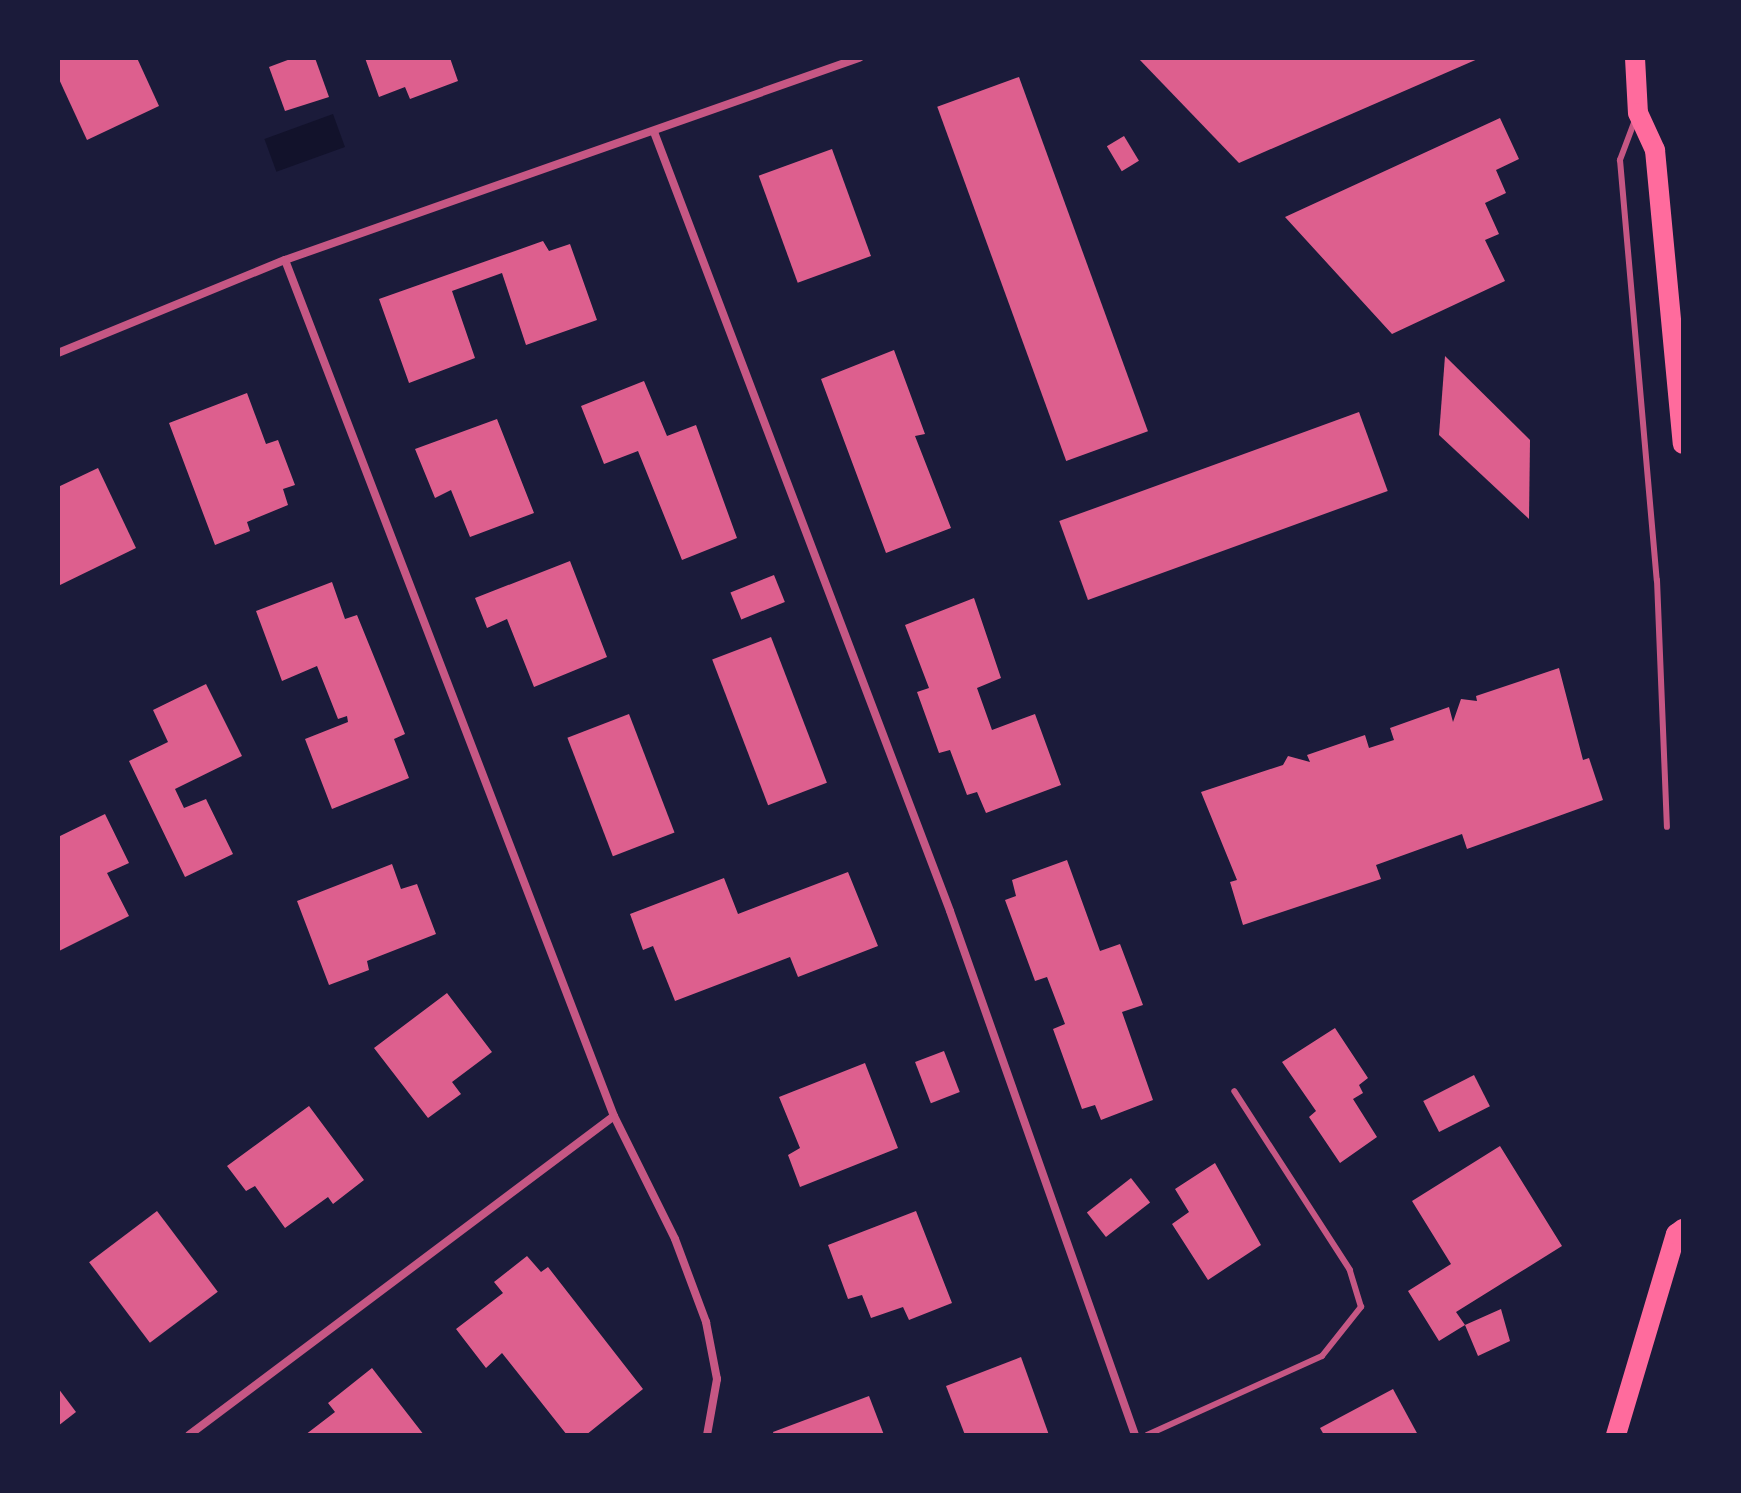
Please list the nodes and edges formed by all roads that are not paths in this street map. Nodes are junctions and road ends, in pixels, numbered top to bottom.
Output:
1 (859, 58) edge
2 (1635, 58) edge
3 (1638, 113) junction
4 (654, 132) junction
5 (285, 260) junction
6 (58, 353) edge
7 (1683, 444) edge
8 (1667, 827) dead end
9 (1234, 1091) dead end
10 (614, 1116) junction
11 (1683, 1229) edge
12 (189, 1435) edge
13 (707, 1435) edge
14 (1135, 1435) edge
15 (1147, 1435) edge
16 (1616, 1435) edge

1 - 4 street
2 - 3 main road
3 - 7 main road
3 - 8 lane
4 - 5 street
4 - 14 street
5 - 6 street
5 - 10 street
9 - 15 lane
10 - 12 street
10 - 13 street
11 - 16 main road

